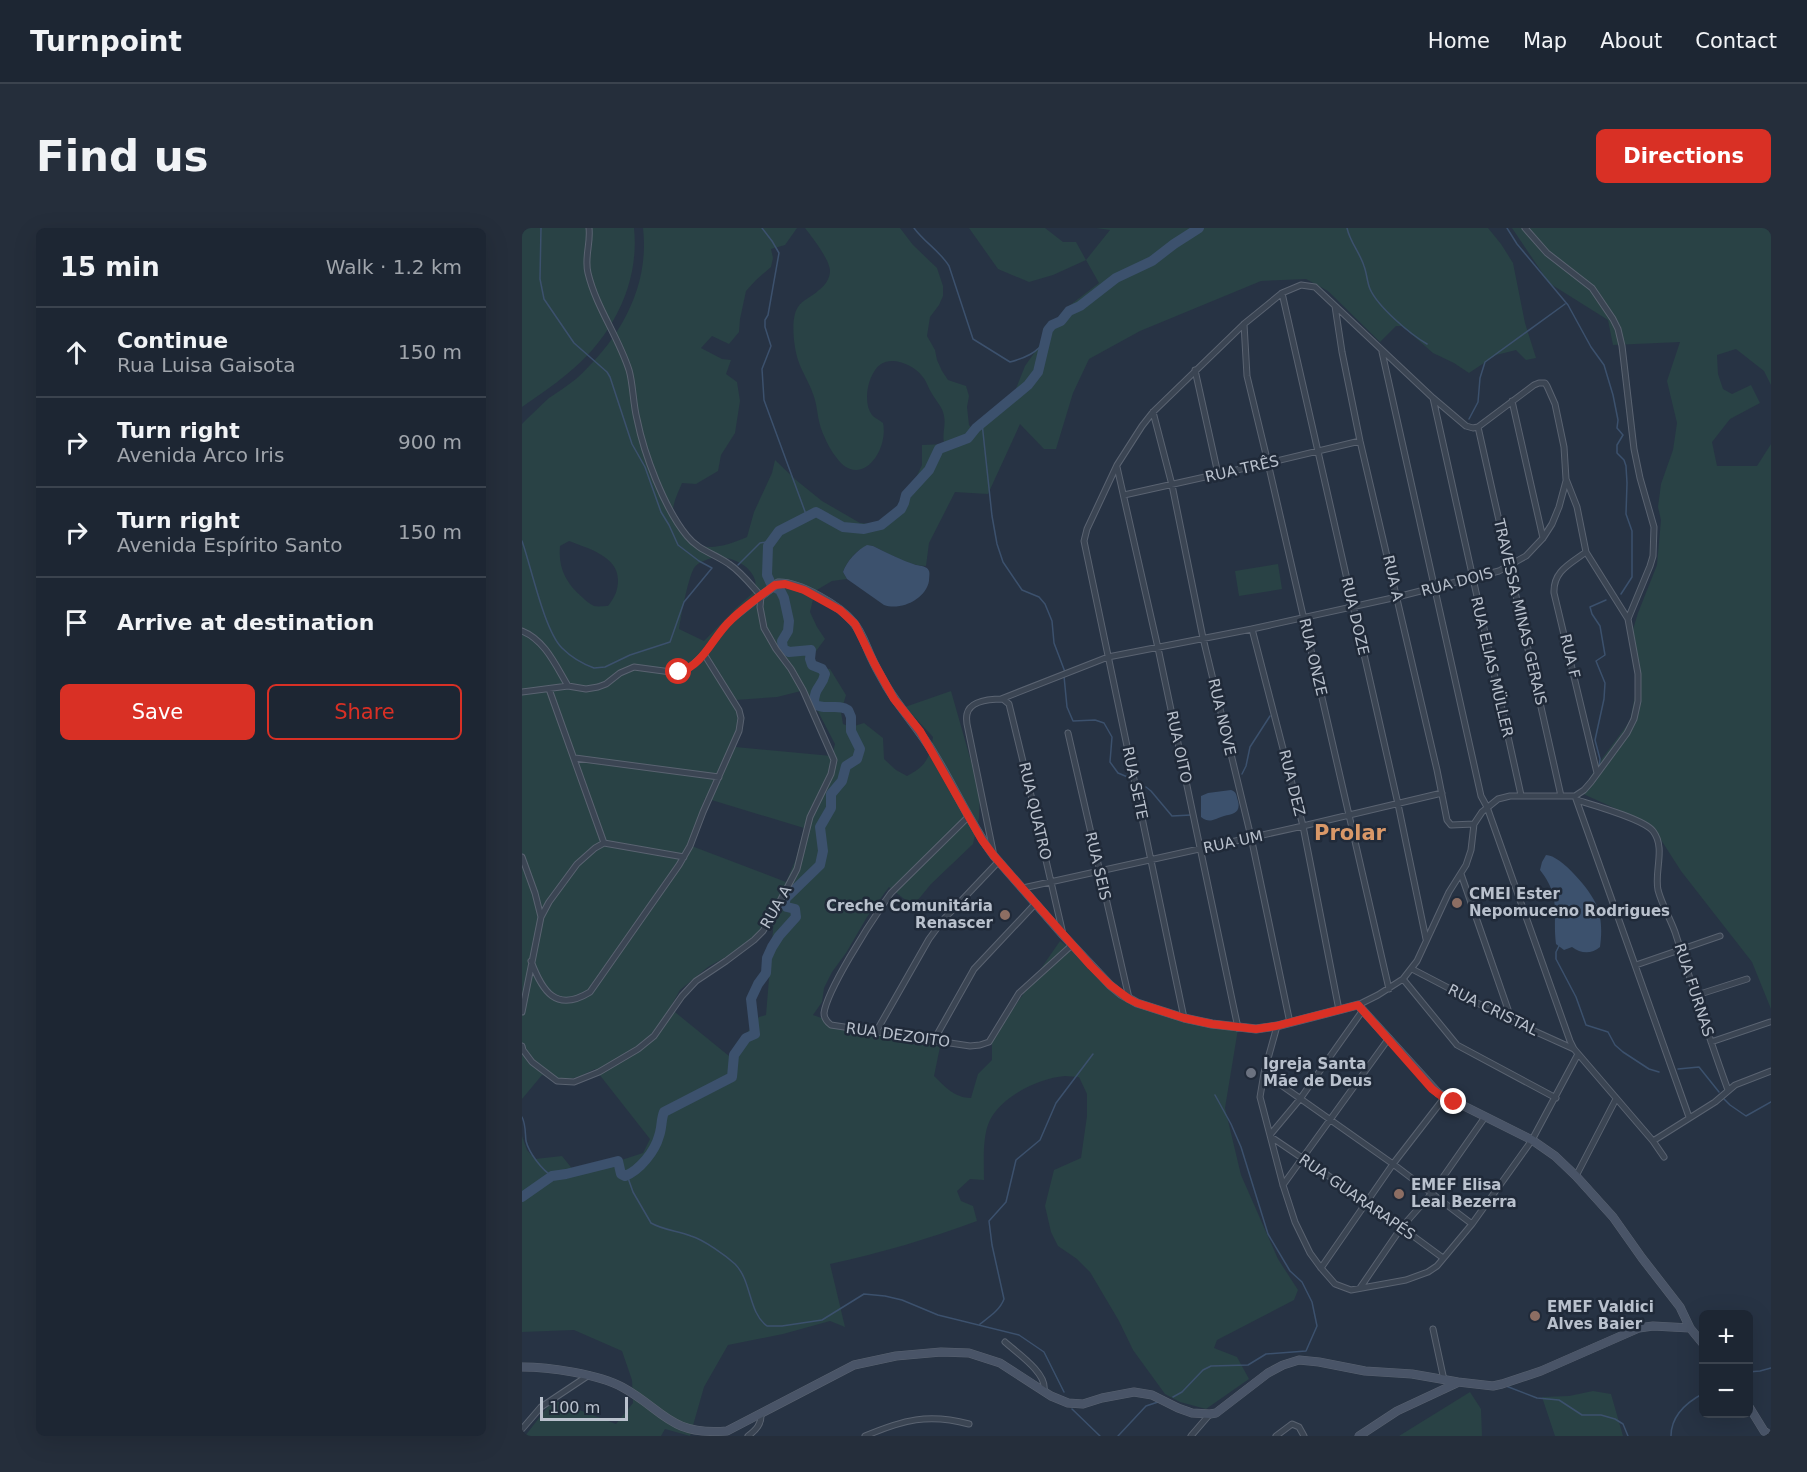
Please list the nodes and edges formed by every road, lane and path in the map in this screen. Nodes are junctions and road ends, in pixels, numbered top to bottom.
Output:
1 (589, 228) edge
2 (1525, 228) edge
3 (1282, 293) junction
4 (1335, 306) junction
5 (1244, 324) junction
6 (1382, 351) junction
7 (1195, 370) junction
8 (1433, 398) junction
9 (1512, 401) junction
10 (1153, 412) junction
11 (1478, 427) junction
12 (1360, 441) junction
13 (1317, 451) junction
14 (1269, 464) junction
15 (1117, 465) junction
16 (1218, 474) junction
17 (1566, 479) junction
18 (1172, 485) junction
19 (1124, 495) junction
20 (1543, 538) junction
21 (1586, 552) junction
22 (1510, 566) junction
23 (1472, 579) junction
24 (1434, 588) junction
25 (761, 596) junction
26 (1397, 597) junction
27 (1352, 606) junction
28 (1303, 617) junction
29 (1628, 619) junction
30 (1252, 629) junction
31 (522, 631) edge
32 (1203, 638) junction
33 (1158, 648) junction
34 (704, 654) junction
35 (1108, 657) junction
36 (568, 686) junction
37 (549, 689) junction
38 (522, 692) edge
39 (1001, 699) junction
40 (1068, 733) dead end
41 (575, 758) junction
42 (1597, 773) junction
43 (719, 777) junction
44 (1442, 793) junction
45 (1521, 795) junction
46 (1562, 796) junction
47 (1576, 798) junction
48 (1398, 804) junction
49 (1487, 807) junction
50 (1349, 815) junction
51 (968, 817) junction
52 (1474, 824) junction
53 (1303, 826) junction
54 (1251, 837) junction
55 (604, 843) junction
56 (1200, 849) junction
57 (522, 857) edge
58 (684, 857) junction
59 (996, 858) junction
60 (1151, 860) junction
61 (1100, 871) junction
62 (1461, 874) junction
63 (1051, 881) junction
64 (1023, 888) junction
65 (1036, 903) junction
66 (541, 917) junction
67 (1063, 936) junction
68 (1719, 936) dead end
69 (1426, 939) junction
70 (1072, 945) junction
71 (1681, 950) junction
72 (531, 961) junction
73 (1636, 965) junction
74 (1412, 969) junction
75 (1403, 979) junction
76 (1747, 979) dead end
77 (1389, 989) junction
78 (1697, 995) junction
79 (1129, 999) junction
80 (1361, 1007) junction
81 (1339, 1010) junction
82 (522, 1012) edge
83 (1184, 1018) junction
84 (1512, 1021) junction
85 (1770, 1022) edge
86 (1290, 1023) junction
87 (1276, 1026) junction
88 (1238, 1028) junction
89 (876, 1032) junction
90 (1389, 1038) junction
91 (934, 1040) junction
92 (1711, 1042) junction
93 (522, 1046) edge
94 (1576, 1052) junction
95 (1771, 1071) edge
96 (1264, 1072) junction
97 (1728, 1090) junction
98 (1444, 1098) junction
99 (1556, 1098) junction
100 (1300, 1099) junction
101 (1616, 1099) junction
102 (1485, 1117) junction
103 (1689, 1117) junction
104 (1330, 1121) junction
105 (1270, 1136) junction
106 (1532, 1140) junction
107 (1653, 1141) junction
108 (1664, 1157) dead end
109 (1302, 1159) junction
110 (1393, 1164) junction
111 (1576, 1176) junction
112 (1283, 1185) junction
113 (1432, 1192) junction
114 (1367, 1202) junction
115 (1472, 1224) junction
116 (1401, 1228) junction
117 (1443, 1258) junction
118 (1321, 1268) junction
119 (1360, 1288) junction
120 (1433, 1329) dead end
121 (1690, 1329) junction
122 (1699, 1339) edge
123 (1005, 1342) dead end
124 (522, 1367) edge
125 (589, 1375) junction
126 (1444, 1380) junction
127 (1458, 1382) junction
128 (1044, 1390) junction
129 (761, 1413) junction
130 (1753, 1413) edge
131 (1210, 1414) junction
132 (969, 1424) dead end
133 (522, 1429) edge
134 (1764, 1434) edge
135 (748, 1436) edge
136 (865, 1436) edge
137 (1191, 1436) edge
138 (1276, 1436) edge
139 (1304, 1436) edge
140 (1359, 1436) edge

1 - 25 street
2 - 29 street
3 - 4 street
3 - 5 street
3 - 13 street, RUA DOZE
4 - 6 street
4 - 12 street, RUA A
5 - 7 street
5 - 14 street, RUA ONZE
6 - 8 street
6 - 24 street
7 - 10 street
7 - 16 street
8 - 11 street
8 - 23 street, RUA ELIAS MÜLLER
9 - 11 street
9 - 17 street
9 - 20 street
10 - 15 street
10 - 18 street, RUA NOVE
11 - 22 street, TRAVESSA MINAS GERAIS
12 - 13 street, RUA TRÊS
12 - 26 street, RUA A
13 - 14 street, RUA TRÊS
13 - 27 street, RUA DOZE
14 - 16 street, RUA TRÊS
14 - 28 street, RUA ONZE
15 - 19 street, RUA OITO
15 - 35 street, RUA SETE
16 - 18 street, RUA TRÊS
17 - 20 street, RUA DOIS
17 - 21 street
18 - 19 street, RUA TRÊS
18 - 32 street, RUA NOVE
19 - 33 street, RUA OITO
20 - 22 street, RUA DOIS
21 - 29 street
21 - 42 street, RUA F
22 - 23 street, RUA DOIS
22 - 46 street, TRAVESSA MINAS GERAIS
23 - 24 street, RUA DOIS
23 - 45 street, RUA ELIAS MÜLLER
24 - 26 street, RUA DOIS
24 - 49 street
25 - 34 street
25 - 51 street
25 - 93 street, RUA A
26 - 27 street, RUA DOIS
26 - 44 street, RUA A
27 - 28 street, RUA DOIS
27 - 48 street, RUA DOZE
28 - 30 street, RUA DOIS
28 - 50 street, RUA ONZE
29 - 42 street
30 - 32 street, RUA DOIS
30 - 53 street, RUA DEZ
31 - 36 street
32 - 33 street, RUA DOIS
32 - 54 street, RUA NOVE
33 - 35 street, RUA DOIS
33 - 56 street, RUA OITO
34 - 36 street
34 - 43 street
35 - 39 street, RUA DOIS
35 - 60 street, RUA SETE
36 - 37 street
37 - 38 street
37 - 41 street
39 - 59 street
39 - 63 street, RUA QUATRO
40 - 61 street, RUA SEIS
41 - 43 street
41 - 55 street
42 - 47 street
43 - 58 street
44 - 48 street, RUA UM
44 - 52 street, RUA A
45 - 46 street, RUA FURNAS
45 - 49 street, RUA FURNAS
46 - 47 street, RUA FURNAS
47 - 71 street, RUA FURNAS
47 - 73 street
48 - 50 street, RUA UM
48 - 69 street, RUA DOZE
49 - 52 street
49 - 94 street
50 - 53 street, RUA UM
50 - 77 street, RUA ONZE
51 - 59 street
51 - 89 street, RUA DEZOITO
52 - 62 street
53 - 54 street, RUA UM
53 - 81 street, RUA DEZ
54 - 56 street, RUA UM
54 - 86 street, RUA NOVE
55 - 58 street
55 - 66 street
56 - 60 street, RUA UM
56 - 88 street, RUA OITO
57 - 66 street
58 - 72 street
59 - 64 street
59 - 89 street
60 - 61 street, RUA UM
60 - 83 street, RUA SETE
61 - 63 street, RUA UM
61 - 79 street, RUA SEIS
62 - 69 street
62 - 84 street
63 - 64 street, RUA UM
63 - 67 street, RUA QUATRO
64 - 65 street
65 - 67 street
65 - 91 street
66 - 72 street
67 - 70 street
68 - 71 street
69 - 74 street
70 - 79 street
70 - 91 street, RUA DEZOITO
71 - 73 street
71 - 78 street, RUA FURNAS
72 - 82 street
73 - 103 street
74 - 75 street
74 - 84 street, RUA CRISTAL
75 - 77 street
75 - 99 street
76 - 78 street
77 - 80 street
78 - 92 street, RUA FURNAS
79 - 83 street
80 - 81 street
80 - 90 street
80 - 100 street
81 - 86 street
83 - 88 street
84 - 94 street, RUA CRISTAL
85 - 92 street
86 - 87 street
87 - 88 street
87 - 96 street
89 - 91 street, RUA DEZOITO
90 - 98 street
90 - 104 street
92 - 97 street, RUA FURNAS
94 - 99 street
94 - 101 street
95 - 97 street
96 - 100 street
96 - 105 street
97 - 103 street
98 - 102 street
98 - 110 street
99 - 106 street
100 - 104 street
100 - 105 street
101 - 107 street
101 - 111 street
102 - 106 street
102 - 113 street
103 - 107 street
104 - 109 street
104 - 110 street
105 - 109 street, RUA GUARARAPÉS
105 - 112 street
106 - 111 street
106 - 115 street
107 - 108 street
109 - 112 street
109 - 114 street, RUA GUARARAPÉS
110 - 113 street
110 - 114 street
111 - 121 street
112 - 118 street
113 - 115 street
113 - 116 street
114 - 116 street, RUA GUARARAPÉS
114 - 118 street
115 - 117 street
116 - 117 street, RUA GUARARAPÉS
116 - 119 street
117 - 119 street
118 - 119 street
120 - 126 street
121 - 122 street
121 - 127 street
123 - 128 street
124 - 125 street
125 - 129 street
125 - 133 street
126 - 127 street
126 - 131 street
127 - 140 street
128 - 129 street
128 - 131 street
129 - 135 street
130 - 134 street
131 - 137 street
132 - 136 street
138 - 139 street

